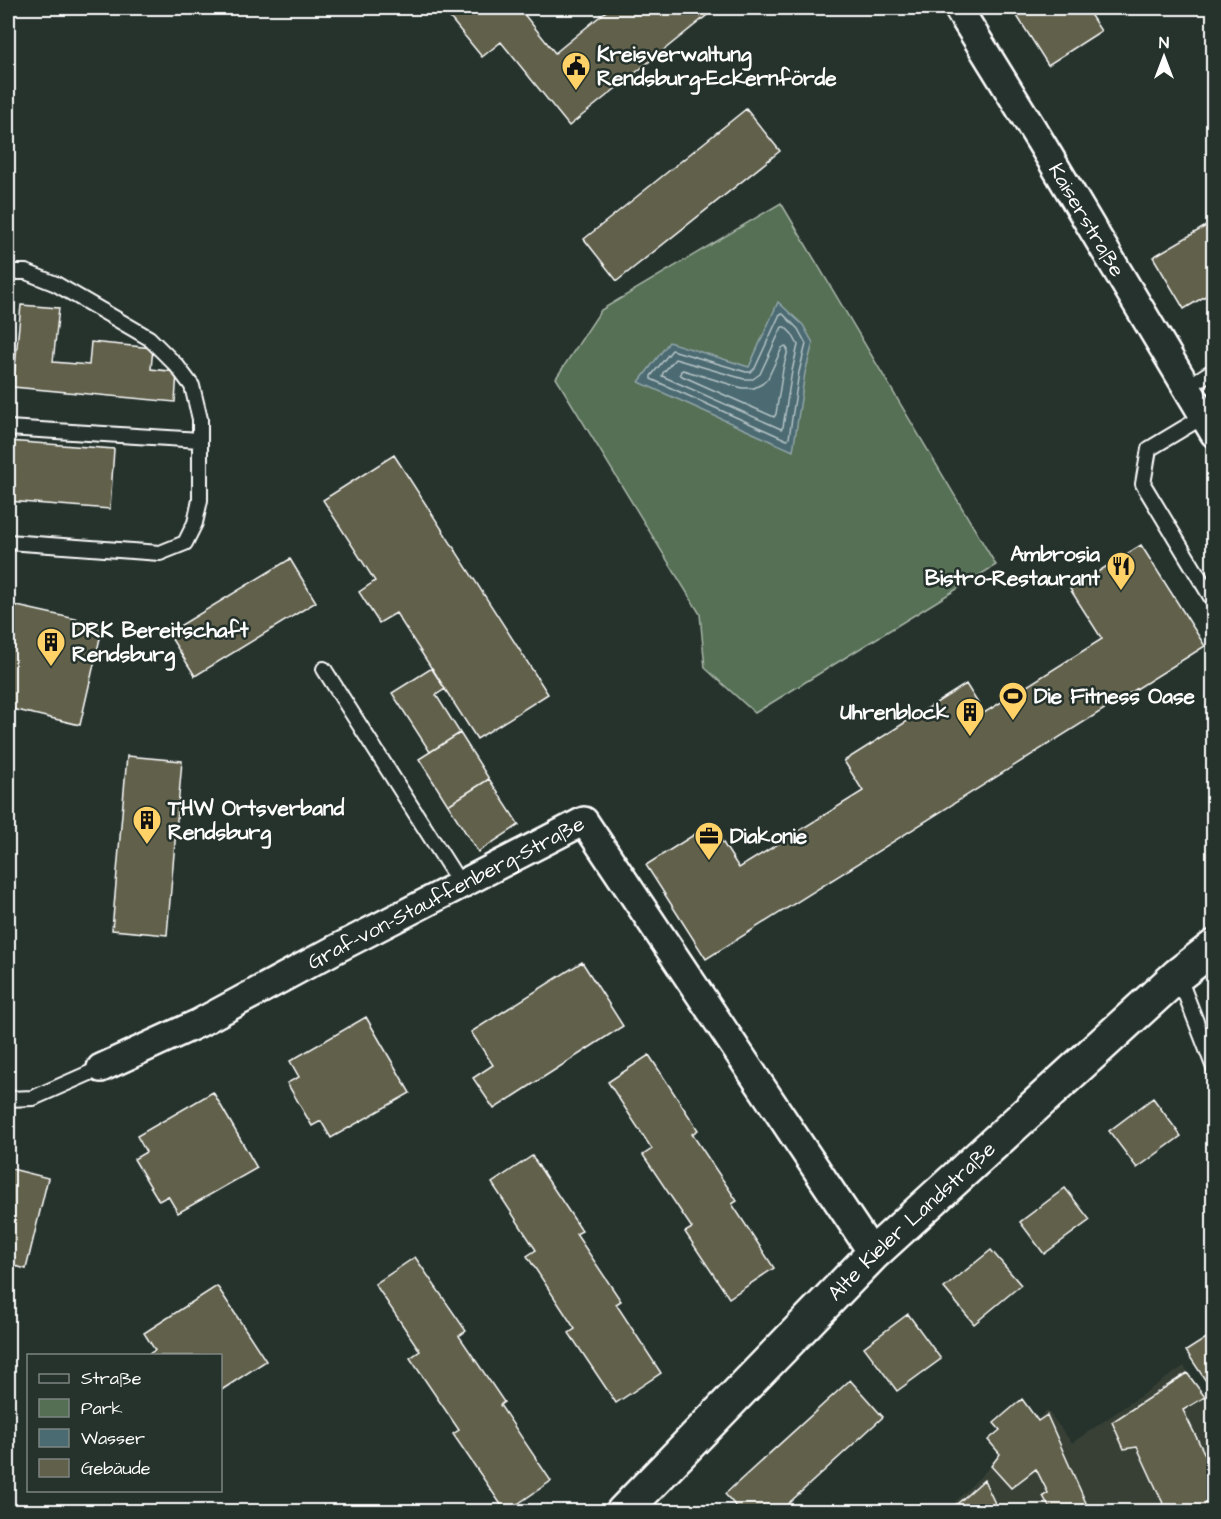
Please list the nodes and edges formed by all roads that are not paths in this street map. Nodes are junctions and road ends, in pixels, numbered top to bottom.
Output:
1 (958, 8) edge
2 (8, 272) edge
3 (1214, 370) edge
4 (1187, 387) junction
5 (1209, 424) edge
6 (8, 428) edge
7 (200, 440) junction
8 (8, 542) edge
9 (1214, 602) edge
10 (324, 669) dead end
11 (461, 885) junction
12 (1214, 947) edge
13 (1178, 975) junction
14 (101, 1068) joint
15 (1214, 1068) edge
16 (8, 1100) edge
17 (873, 1254) junction
18 (623, 1512) edge

1 - 4 street, Kaiserstraße
2 - 7 lane
3 - 4 lane
4 - 5 street, Kaiserstraße
5 - 9 lane
6 - 7 lane
7 - 8 lane
10 - 11 lane
11 - 14 street, Graf-von-Stauffenberg-Straße
11 - 17 street, Graf-von-Stauffenberg-Straße
12 - 13 street, Alte Kieler Landstraße
13 - 15 lane
13 - 17 street, Alte Kieler Landstraße
14 - 16 lane
17 - 18 street, Alte Kieler Landstraße

